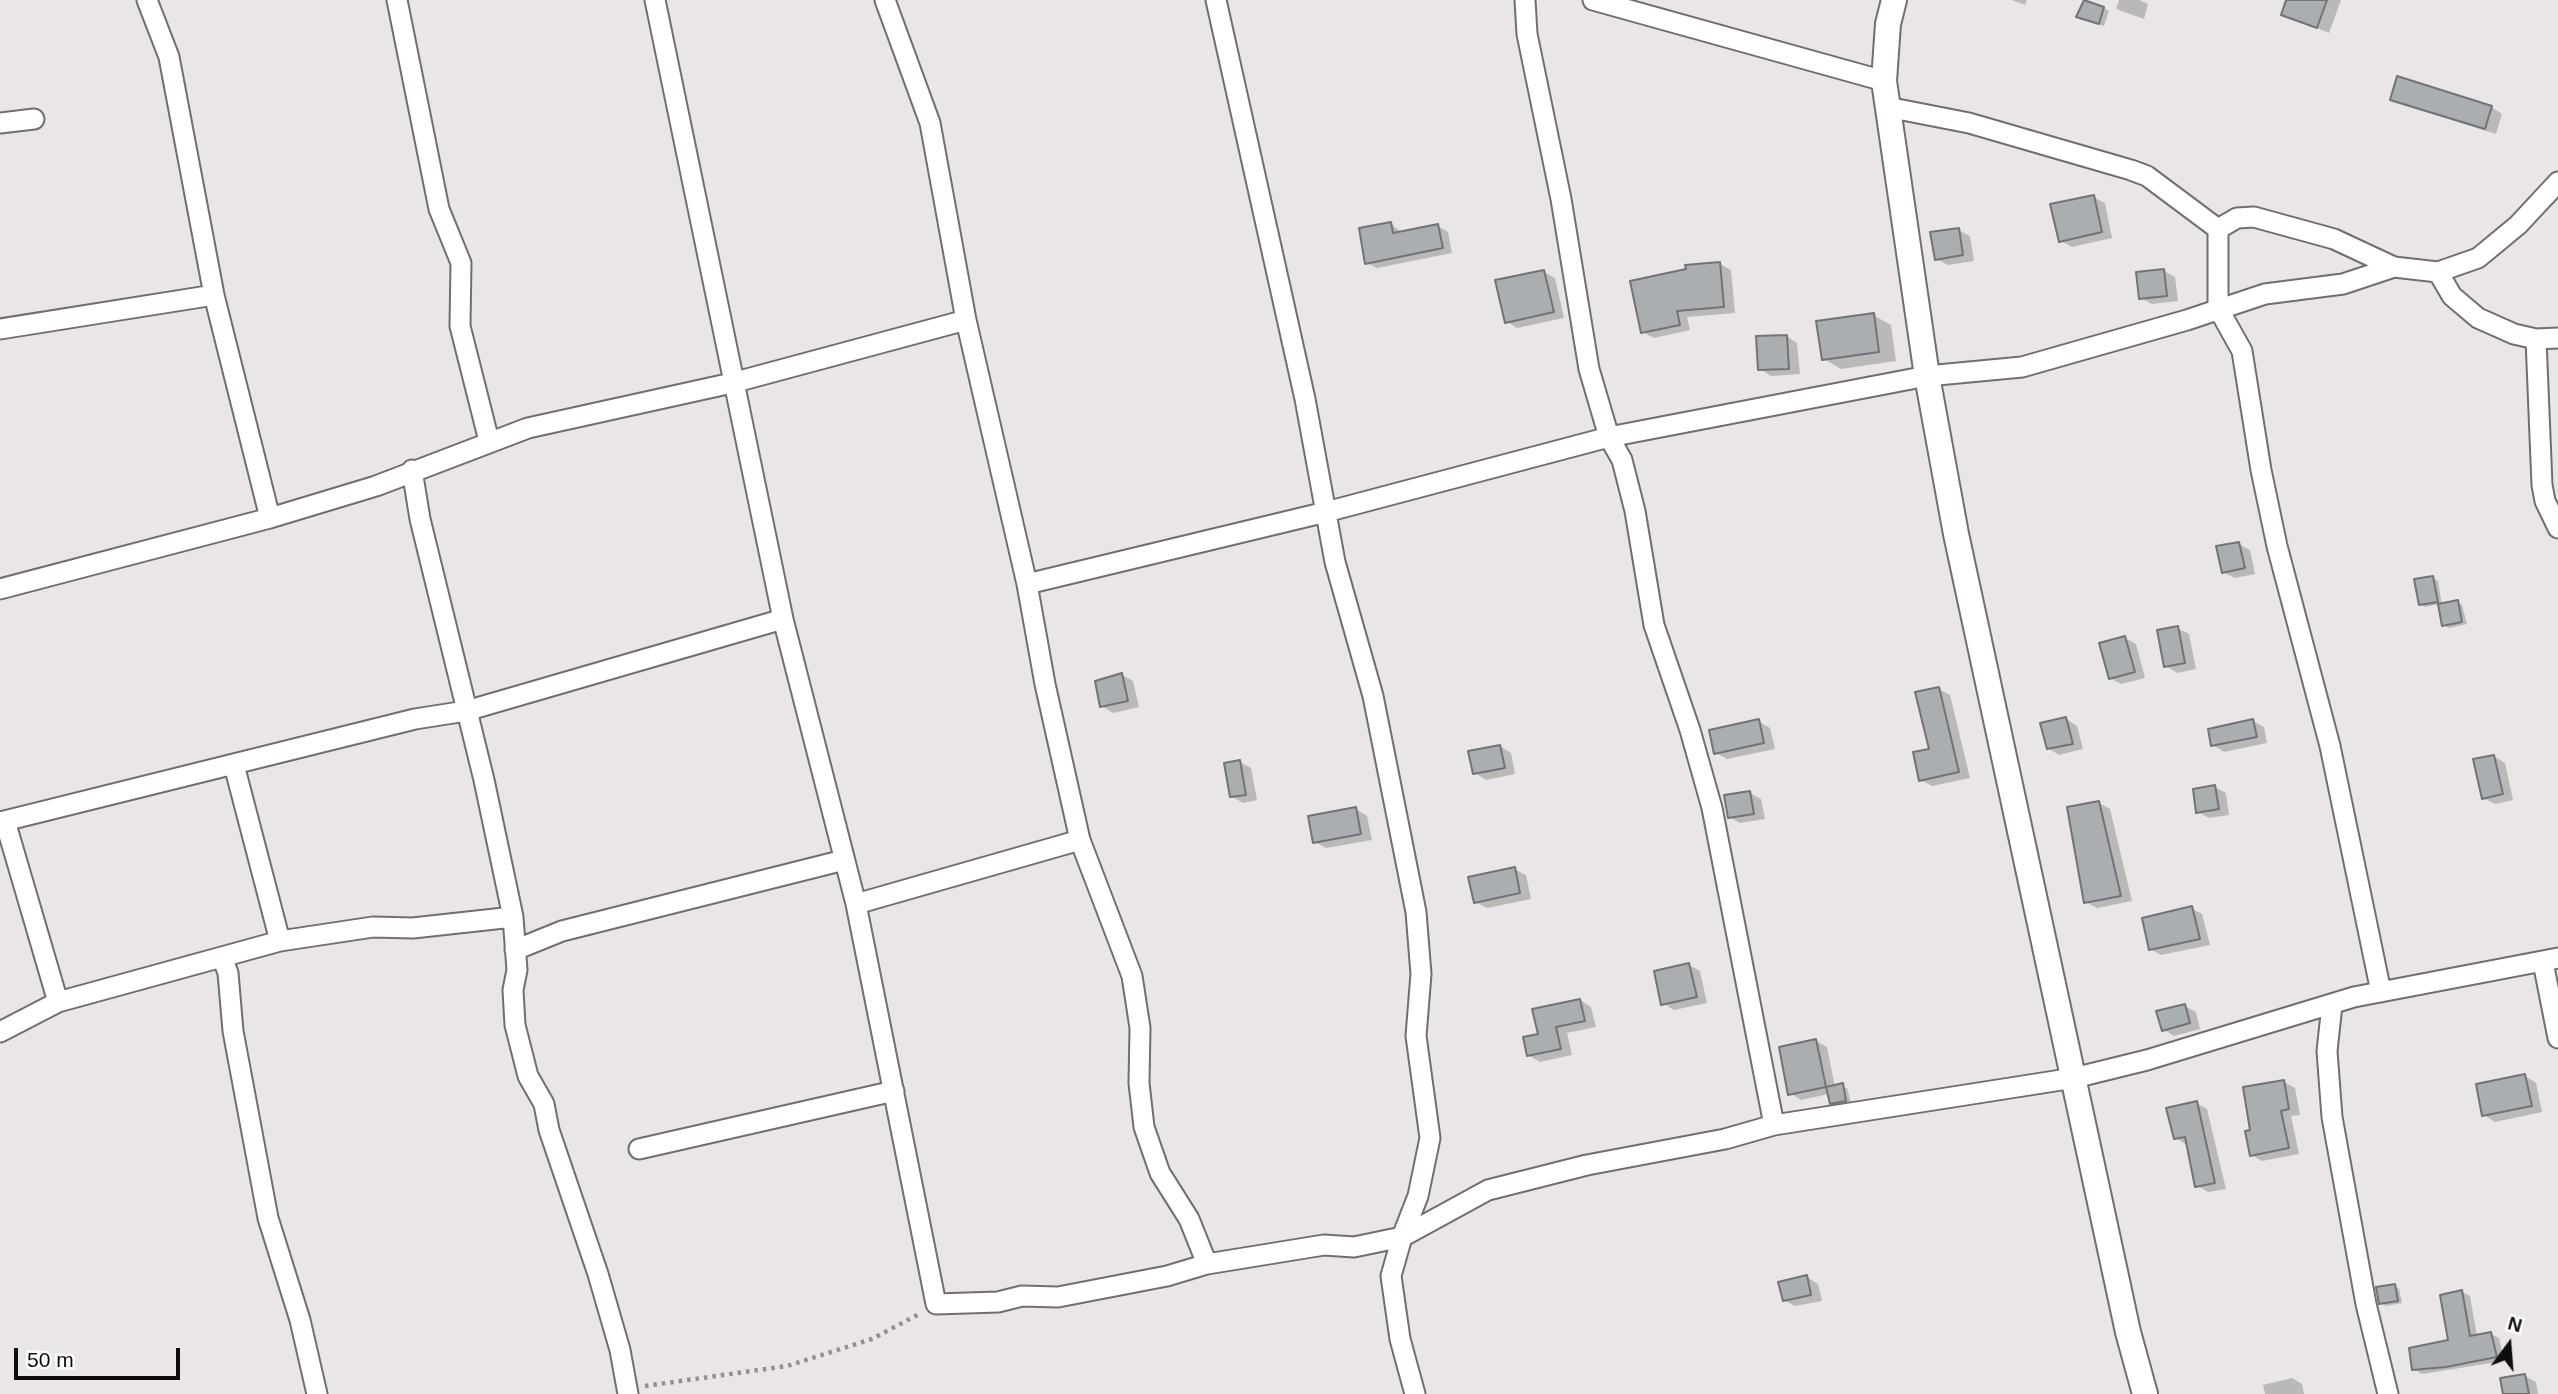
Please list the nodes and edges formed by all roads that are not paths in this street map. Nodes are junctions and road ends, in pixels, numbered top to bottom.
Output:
1 (147, 0) edge
2 (397, 0) edge
3 (655, 0) edge
4 (886, 0) edge
5 (1216, 0) edge
6 (1525, 0) edge
7 (1592, 0) edge
8 (1894, 0) edge
9 (1884, 80) junction
10 (1887, 107) junction
11 (34, 119) dead end
12 (0, 123) edge
13 (2558, 182) edge
14 (2218, 229) junction
15 (2393, 267) junction
16 (2438, 272) junction
17 (214, 295) junction
18 (2218, 308) junction
19 (966, 320) junction
20 (0, 329) edge
21 (2558, 338) edge
22 (2536, 339) junction
23 (1927, 376) junction
24 (732, 383) junction
25 (1609, 437) junction
26 (489, 441) junction
27 (412, 470) junction
28 (1326, 512) junction
29 (270, 518) junction
30 (2558, 527) edge
31 (1027, 584) junction
32 (0, 589) edge
33 (783, 620) junction
34 (466, 711) junction
35 (234, 765) junction
36 (3, 822) edge
37 (1080, 840) junction
38 (844, 860) junction
39 (856, 904) junction
40 (513, 917) junction
41 (280, 942) junction
42 (515, 950) junction
43 (222, 957) junction
44 (2551, 960) edge
45 (2381, 992) junction
46 (58, 1002) junction
47 (2332, 1005) junction
48 (0, 1032) edge
49 (2558, 1038) edge
50 (2074, 1078) junction
51 (894, 1091) junction
52 (1774, 1125) junction
53 (639, 1149) dead end
54 (1402, 1237) junction
55 (1207, 1264) junction
56 (627, 1391) edge
57 (317, 1394) edge
58 (1415, 1394) edge
59 (2146, 1394) edge
60 (2388, 1394) edge

1 - 17 street
2 - 26 street
3 - 24 street
4 - 19 street
5 - 28 street
6 - 25 street
7 - 9 street
8 - 9 street
9 - 10 street
10 - 14 street
10 - 23 street
11 - 12 street
13 - 16 street
14 - 15 street
14 - 18 street
15 - 16 street
15 - 18 street
16 - 22 street
17 - 20 street
17 - 29 street
18 - 23 street
18 - 45 street
19 - 24 street
19 - 31 street
21 - 22 street
22 - 30 street
23 - 25 street
23 - 50 street
24 - 26 street
24 - 33 street
25 - 28 street
25 - 52 street
26 - 27 street
27 - 29 street
27 - 34 street
28 - 31 street
28 - 54 street
29 - 32 street
31 - 37 street
33 - 34 street
33 - 38 street
34 - 35 street
34 - 40 street
35 - 36 street
35 - 41 street
36 - 46 street
37 - 39 street
37 - 55 street
38 - 39 street
38 - 42 street
39 - 51 street
40 - 41 street
40 - 42 street
41 - 43 street
42 - 56 street
43 - 46 street
43 - 57 street
44 - 45 street
44 - 49 street
45 - 47 street
46 - 48 street
47 - 50 street
47 - 60 street
50 - 52 street
50 - 59 street
51 - 53 street
51 - 55 street
52 - 54 street
54 - 55 street
54 - 58 street

